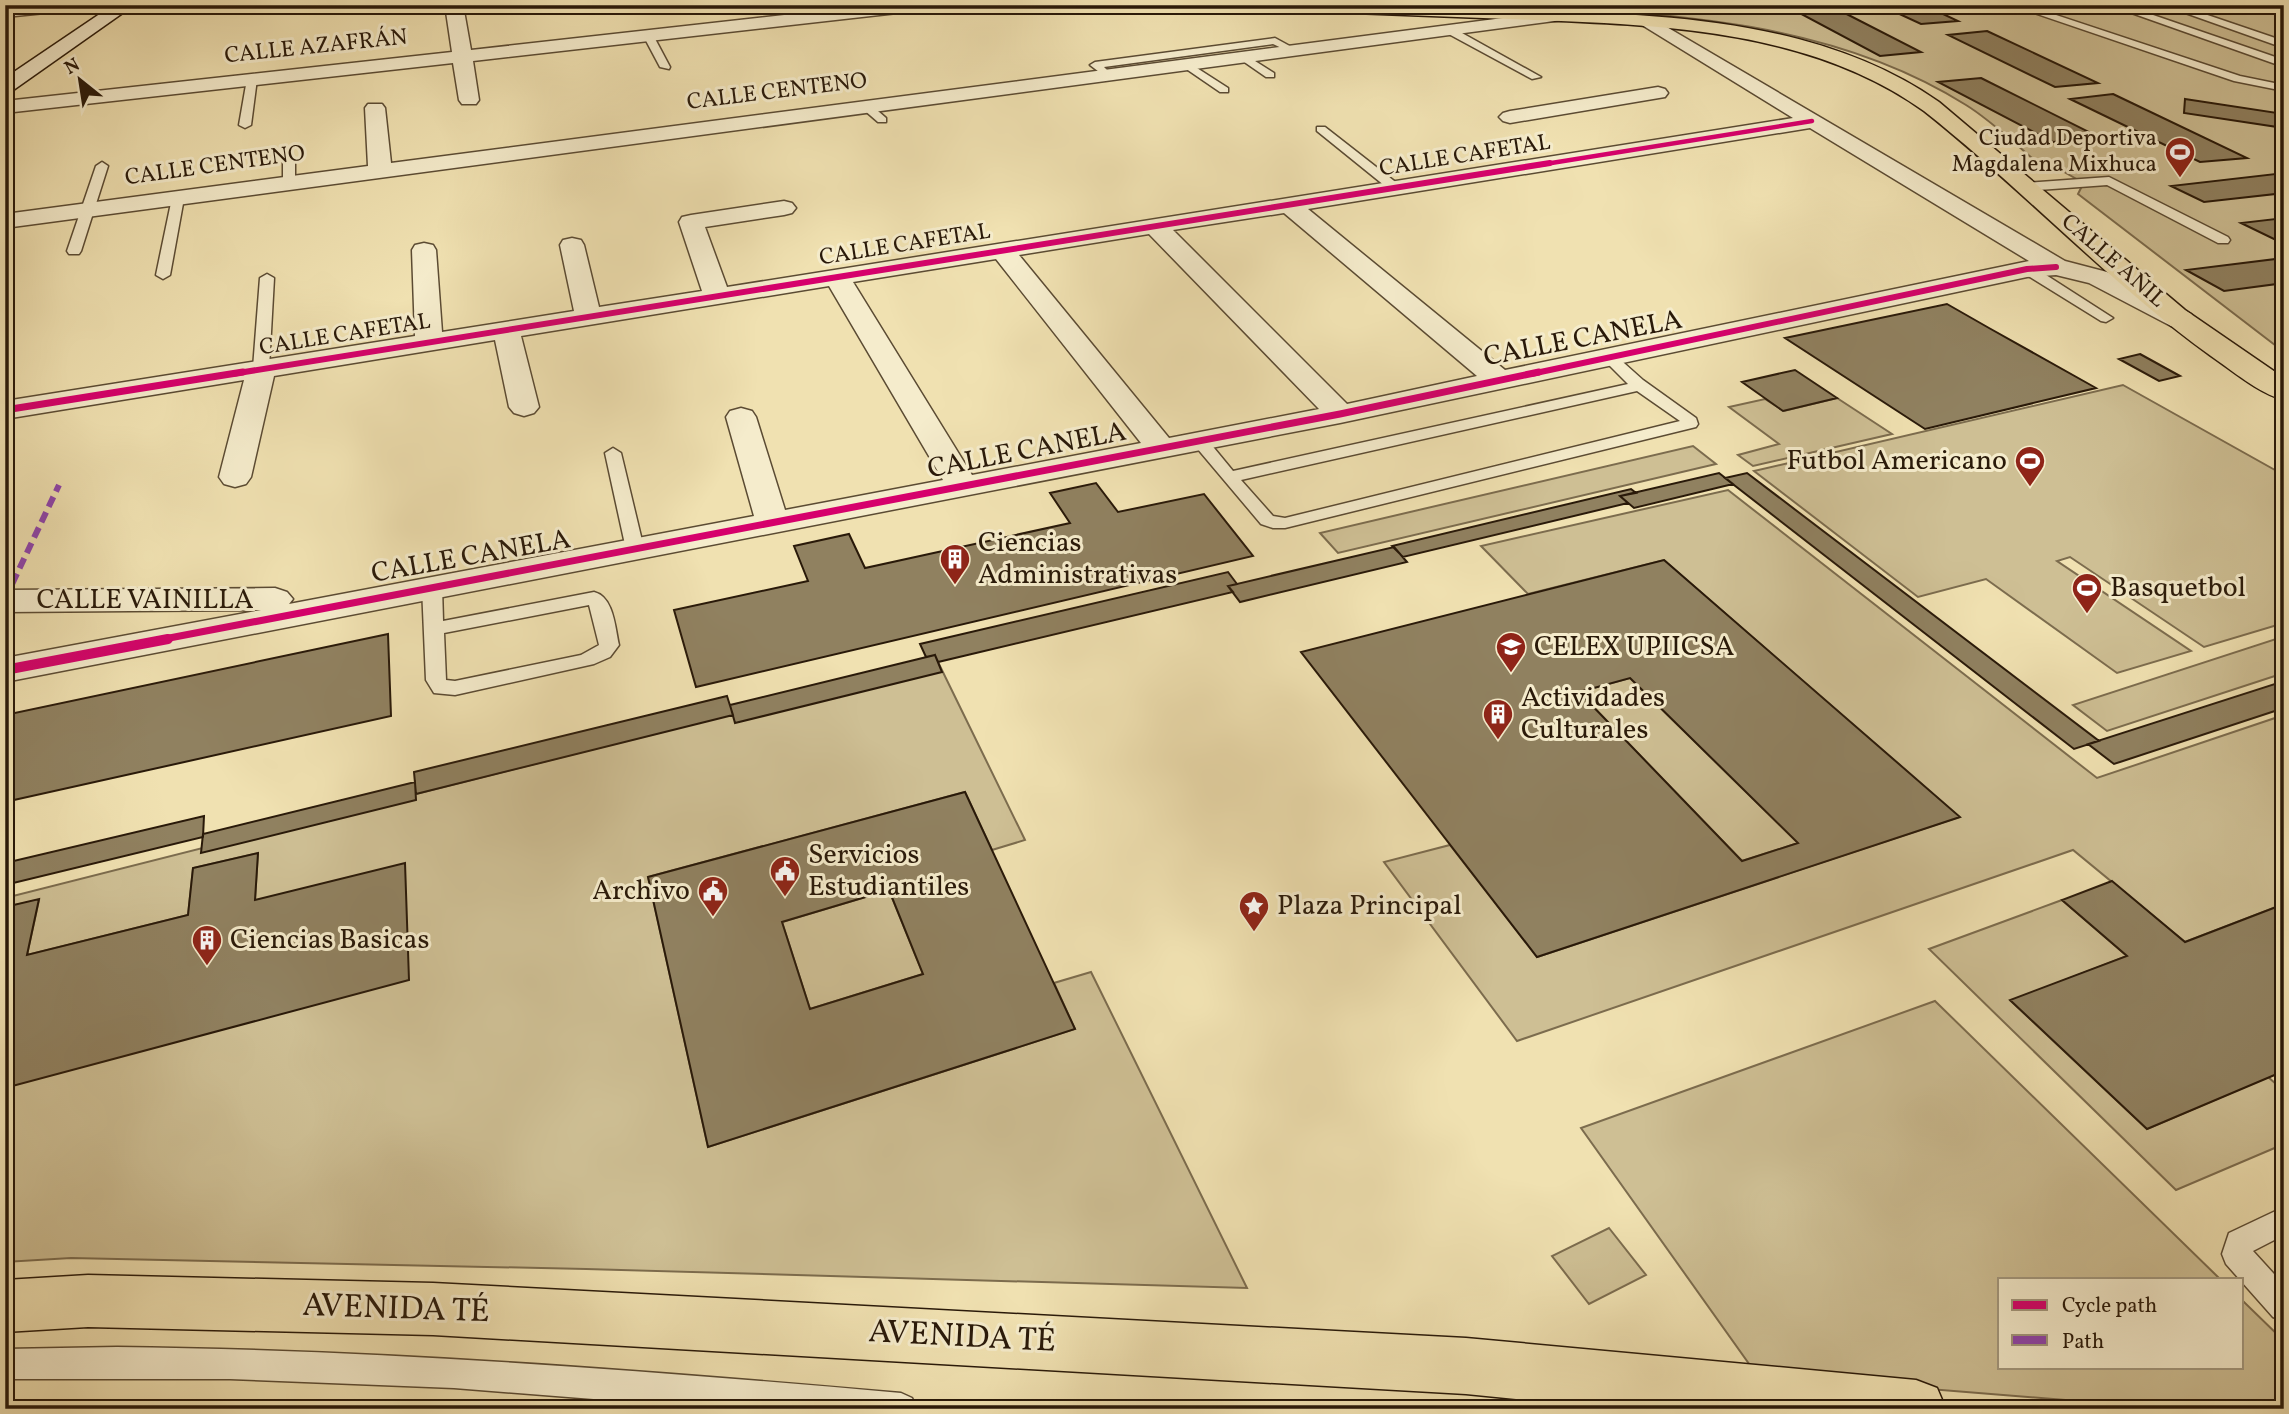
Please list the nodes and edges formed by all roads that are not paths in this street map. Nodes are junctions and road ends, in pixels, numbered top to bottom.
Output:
1 (75, 5) edge
2 (85, 5) edge
3 (125, 5) edge
4 (454, 5) edge
5 (924, 5) edge
6 (1275, 5) edge
7 (1528, 5) edge
8 (2016, 5) edge
9 (2114, 5) edge
10 (2168, 5) edge
11 (5, 12) edge
12 (783, 13) edge
13 (619, 16) dead end
14 (1452, 16) edge
15 (1556, 16) joint
16 (1577, 17) junction
17 (1648, 21) junction
18 (51, 29) dead end
19 (648, 35) junction
20 (628, 37) junction
21 (2284, 46) edge
22 (1292, 51) junction
23 (463, 55) junction
24 (1244, 57) junction
25 (1194, 60) junction
26 (2284, 64) edge
27 (665, 67) dead end
28 (1270, 75) dead end
29 (1536, 77) dead end
30 (252, 79) junction
31 (5, 88) edge
32 (2284, 88) edge
33 (1224, 90) dead end
34 (1658, 93) dead end
35 (469, 100) dead end
36 (1578, 106) junction
37 (5, 107) edge
38 (375, 108) dead end
39 (1510, 117) dead end
40 (1601, 119) dead end
41 (1812, 121) junction
42 (245, 125) dead end
43 (1321, 129) dead end
44 (1623, 133) dead end
45 (1646, 146) junction
46 (289, 161) dead end
47 (102, 166) dead end
48 (380, 171) junction
49 (289, 183) junction
50 (1394, 187) junction
51 (2026, 187) junction
52 (178, 198) junction
53 (1288, 204) junction
54 (784, 208) dead end
55 (90, 210) junction
56 (5, 221) edge
57 (1154, 225) junction
58 (2223, 240) dead end
59 (572, 245) dead end
60 (1001, 249) junction
61 (424, 250) dead end
62 (75, 251) dead end
63 (2042, 268) junction
64 (163, 275) dead end
65 (836, 276) junction
66 (267, 278) dead end
67 (717, 295) junction
68 (588, 315) junction
69 (2106, 318) dead end
70 (2183, 321) junction
71 (506, 328) junction
72 (429, 341) junction
73 (1610, 358) junction
74 (261, 368) junction
75 (1498, 379) junction
76 (1643, 385) junction
77 (2284, 390) edge
78 (524, 407) dead end
79 (5, 410) edge
80 (1340, 414) junction
81 (741, 417) dead end
82 (1199, 441) junction
83 (1162, 449) junction
84 (613, 453) dead end
85 (235, 477) dead end
86 (1229, 477) junction
87 (963, 487) junction
88 (772, 523) junction
89 (635, 549) junction
90 (432, 587) junction
91 (368, 598) junction
92 (5, 601) edge
93 (435, 629) junction
94 (5, 670) edge
95 (2284, 1220) edge
96 (5, 1306) edge
97 (2284, 1307) edge
98 (5, 1364) edge
99 (901, 1409) edge
100 (1916, 1409) edge

1 - 11 street
2 - 18 street
3 - 31 street
4 - 23 street
5 - 12 street, CALLE AZAFRÁN
6 - 14 main road
7 - 16 lane
8 - 32 lane
9 - 26 lane
10 - 21 lane
12 - 19 street, CALLE AZAFRÁN
13 - 20 street
14 - 15 street, CALLE CENTENO
14 - 22 street, CALLE CENTENO
14 - 29 lane
15 - 16 main road, CALLE AÑIL
16 - 17 main road, CALLE AÑIL
17 - 41 street, CALLE AÑIL
17 - 51 main road, CALLE AÑIL
19 - 20 street, CALLE AZAFRÁN
19 - 27 lane
20 - 23 street, CALLE AZAFRÁN
22 - 24 street, CALLE CENTENO
22 - 25 lane
23 - 30 street, CALLE AZAFRÁN
23 - 35 street
24 - 25 street, CALLE CENTENO
24 - 28 lane
25 - 33 lane
25 - 48 street, CALLE CENTENO
30 - 37 street, CALLE AZAFRÁN
30 - 42 lane
34 - 36 street
36 - 39 street
36 - 40 street
38 - 48 street
41 - 45 street, CALLE CAFETAL
41 - 63 street, CALLE AÑIL
43 - 50 lane
44 - 45 street
45 - 50 street, CALLE CAFETAL
46 - 49 lane
47 - 55 lane
48 - 49 street, CALLE CENTENO
49 - 52 street, CALLE CENTENO
50 - 53 street, CALLE CAFETAL
51 - 58 lane
51 - 70 main road, CALLE AÑIL
52 - 55 street, CALLE CENTENO
52 - 64 lane
53 - 57 street, CALLE CAFETAL
53 - 75 street
54 - 67 street
55 - 56 street, CALLE CENTENO
55 - 62 lane
57 - 60 street, CALLE CAFETAL
57 - 80 street
59 - 68 street
60 - 65 street, CALLE CAFETAL
60 - 83 street
61 - 72 street
63 - 69 lane
63 - 70 street, CALLE AÑIL
63 - 73 street, CALLE CANELA
65 - 67 street, CALLE CAFETAL
65 - 87 street
66 - 74 lane
67 - 68 street, CALLE CAFETAL
68 - 71 street, CALLE CAFETAL
70 - 77 main road
71 - 72 street, CALLE CAFETAL
71 - 78 street
72 - 74 street, CALLE CAFETAL
73 - 75 street, CALLE CANELA
73 - 76 lane
74 - 79 street, CALLE CAFETAL
74 - 85 street
75 - 80 street, CALLE CANELA
76 - 86 lane
76 - 86 lane
80 - 82 street, CALLE CANELA
81 - 88 street
82 - 83 street, CALLE CANELA
82 - 86 lane
83 - 87 street, CALLE CANELA
84 - 89 lane
87 - 88 street, CALLE CANELA
88 - 89 street, CALLE CANELA
89 - 90 street, CALLE CANELA
90 - 91 street, CALLE CANELA
90 - 93 lane
91 - 92 street, CALLE VAINILLA
91 - 94 street, CALLE CANELA
93 - 93 lane
95 - 97 lane
96 - 100 main road, AVENIDA TÉ
98 - 99 lane

